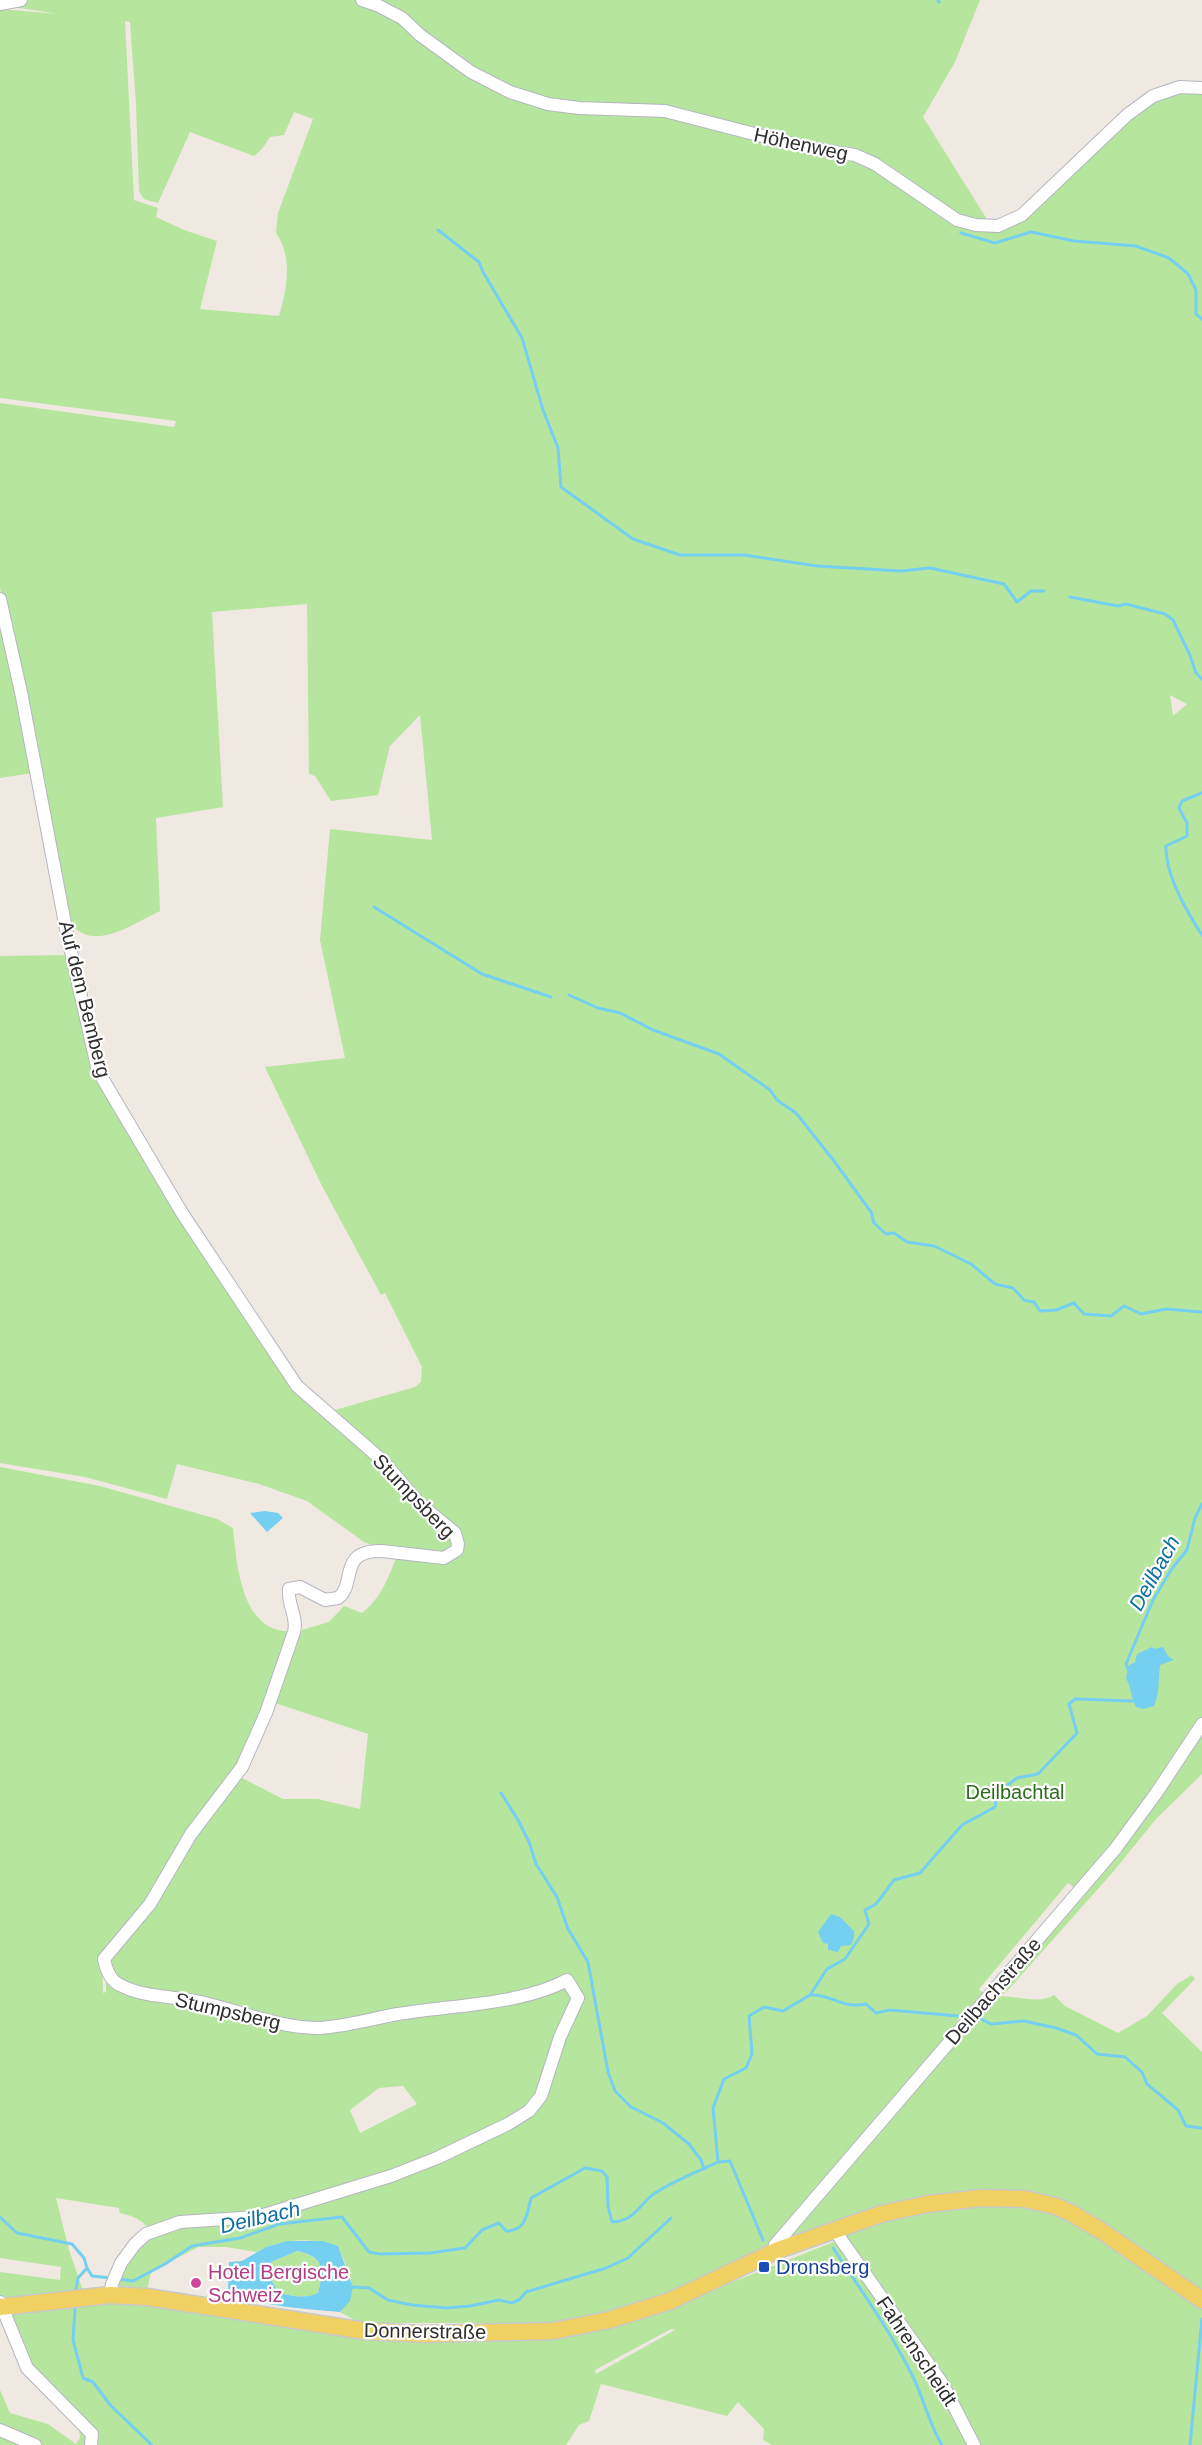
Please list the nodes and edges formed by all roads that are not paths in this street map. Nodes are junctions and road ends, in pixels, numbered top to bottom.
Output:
1 (21, 0) edge
2 (362, 0) edge
3 (0, 4) edge
4 (1202, 88) edge
5 (0, 599) edge
6 (323, 1411) joint
7 (1202, 1724) edge
8 (835, 2231) junction
9 (778, 2250) junction
10 (111, 2290) junction
11 (1202, 2300) edge
12 (1, 2306) edge
13 (0, 2430) edge
14 (35, 2445) edge
15 (91, 2445) edge
16 (974, 2445) edge

1 - 3 street
2 - 4 street, Höhenweg
5 - 6 street, Auf dem Bemberg
6 - 10 street, Stumpsberg
7 - 9 street, Deilbachstraße
8 - 9 main road, Donnerstraße
8 - 11 main road, Donnerstraße
8 - 16 street, Fahrenscheidt
9 - 10 main road, Donnerstraße
10 - 12 main road, Donnerstraße
12 - 15 street
13 - 14 street

